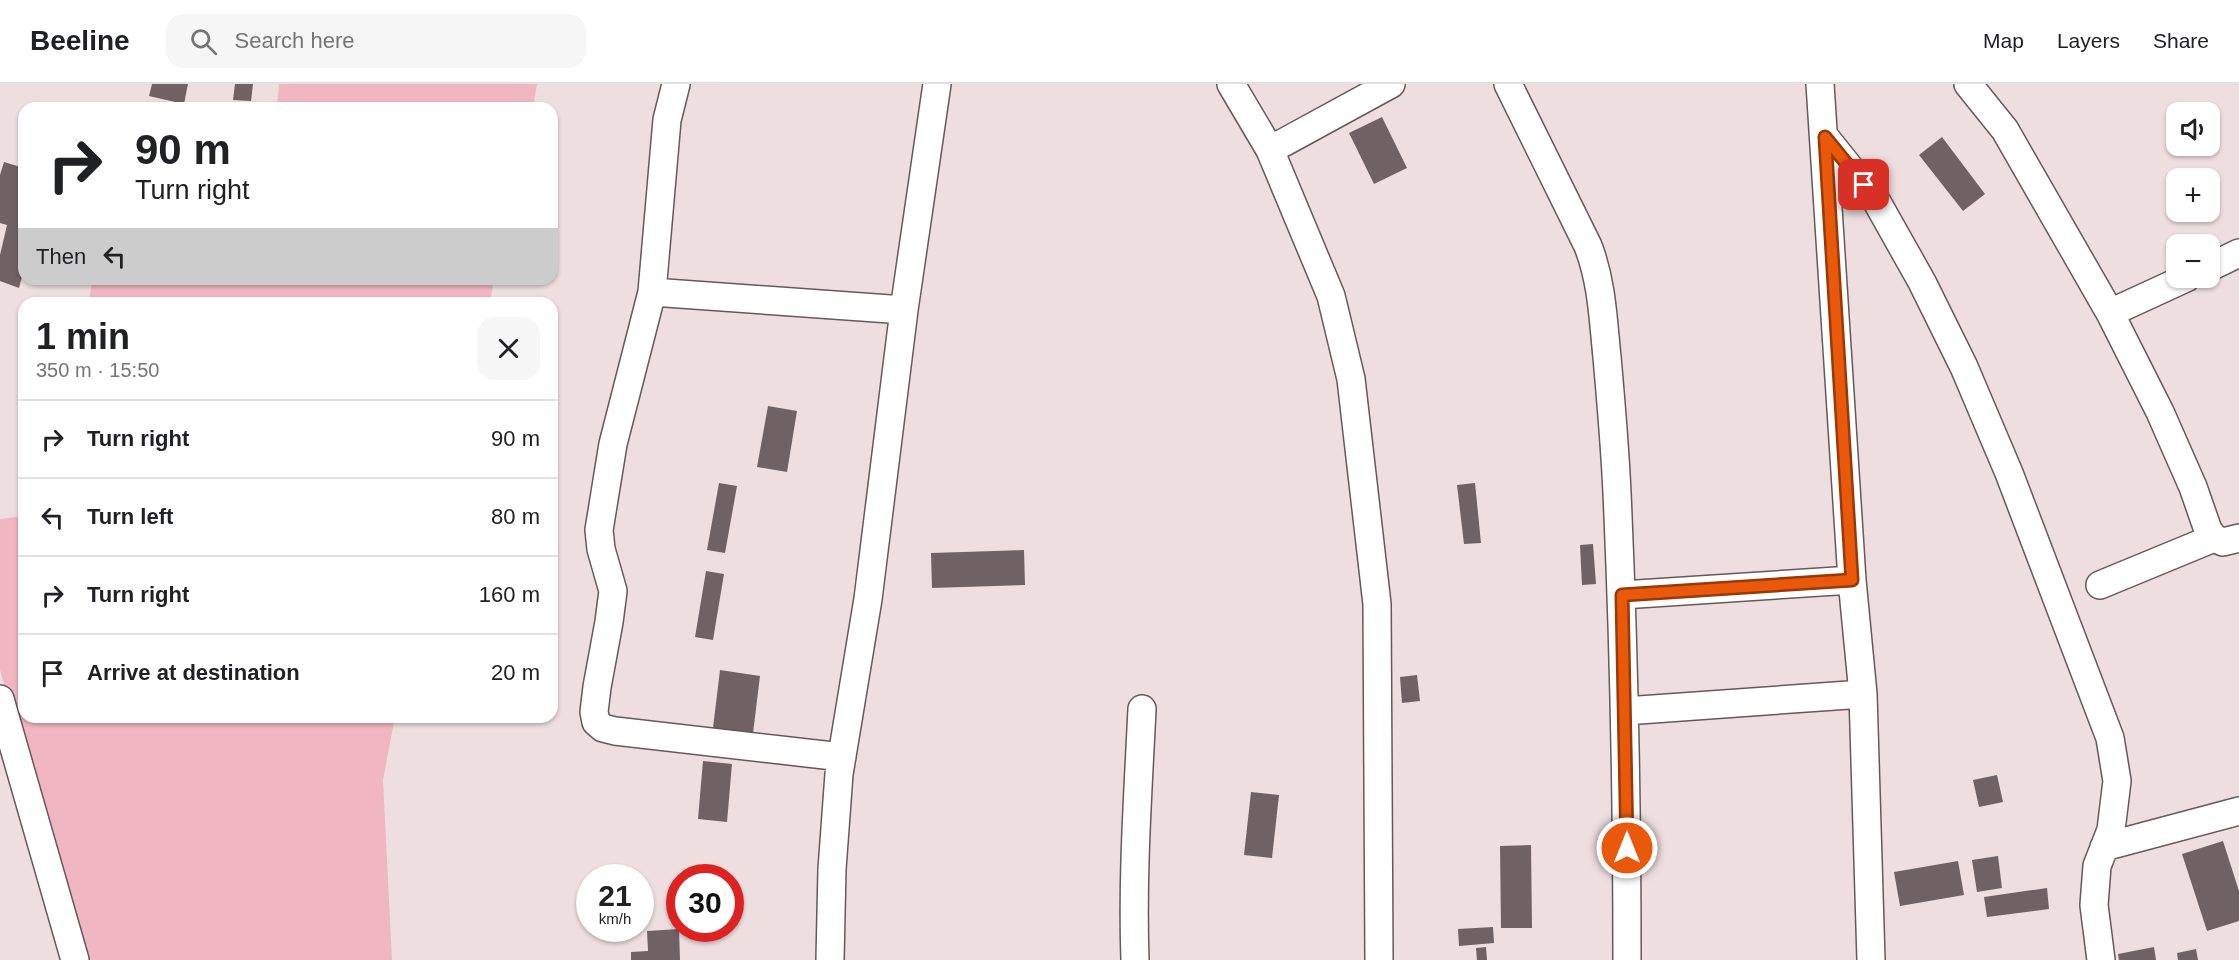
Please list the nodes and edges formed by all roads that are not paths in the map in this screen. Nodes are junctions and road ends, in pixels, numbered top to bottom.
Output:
1 (676, 84) edge
2 (937, 84) edge
3 (1231, 84) edge
4 (1391, 84) edge
5 (1508, 84) edge
6 (1820, 84) edge
7 (1968, 84) edge
8 (1825, 137) junction
9 (1270, 150) junction
10 (2239, 253) edge
11 (2220, 262) edge
12 (2166, 287) edge
13 (652, 292) junction
14 (904, 310) junction
15 (2110, 313) junction
16 (2226, 538) edge
17 (1852, 580) junction
18 (2100, 585) dead end
19 (1622, 595) junction
20 (1863, 694) junction
21 (0, 699) edge
22 (1142, 709) dead end
23 (1624, 711) junction
24 (842, 757) junction
25 (2239, 811) edge
26 (2104, 847) junction
27 (75, 960) edge
28 (830, 960) edge
29 (1135, 960) edge
30 (1378, 960) edge
31 (1627, 960) edge
32 (1871, 960) edge
33 (2102, 960) edge

1 - 13 street
2 - 14 street
3 - 9 street
4 - 9 street
5 - 19 street
6 - 8 street
7 - 15 street
8 - 17 street
8 - 26 street
9 - 30 street
10 - 11 street
12 - 15 street
13 - 14 street
13 - 24 street
14 - 24 street
15 - 16 street
16 - 18 street
17 - 19 street
17 - 20 street
19 - 23 street
20 - 23 street
20 - 32 street
21 - 27 street
22 - 29 street
23 - 31 street
24 - 28 street
25 - 26 street
26 - 33 street

